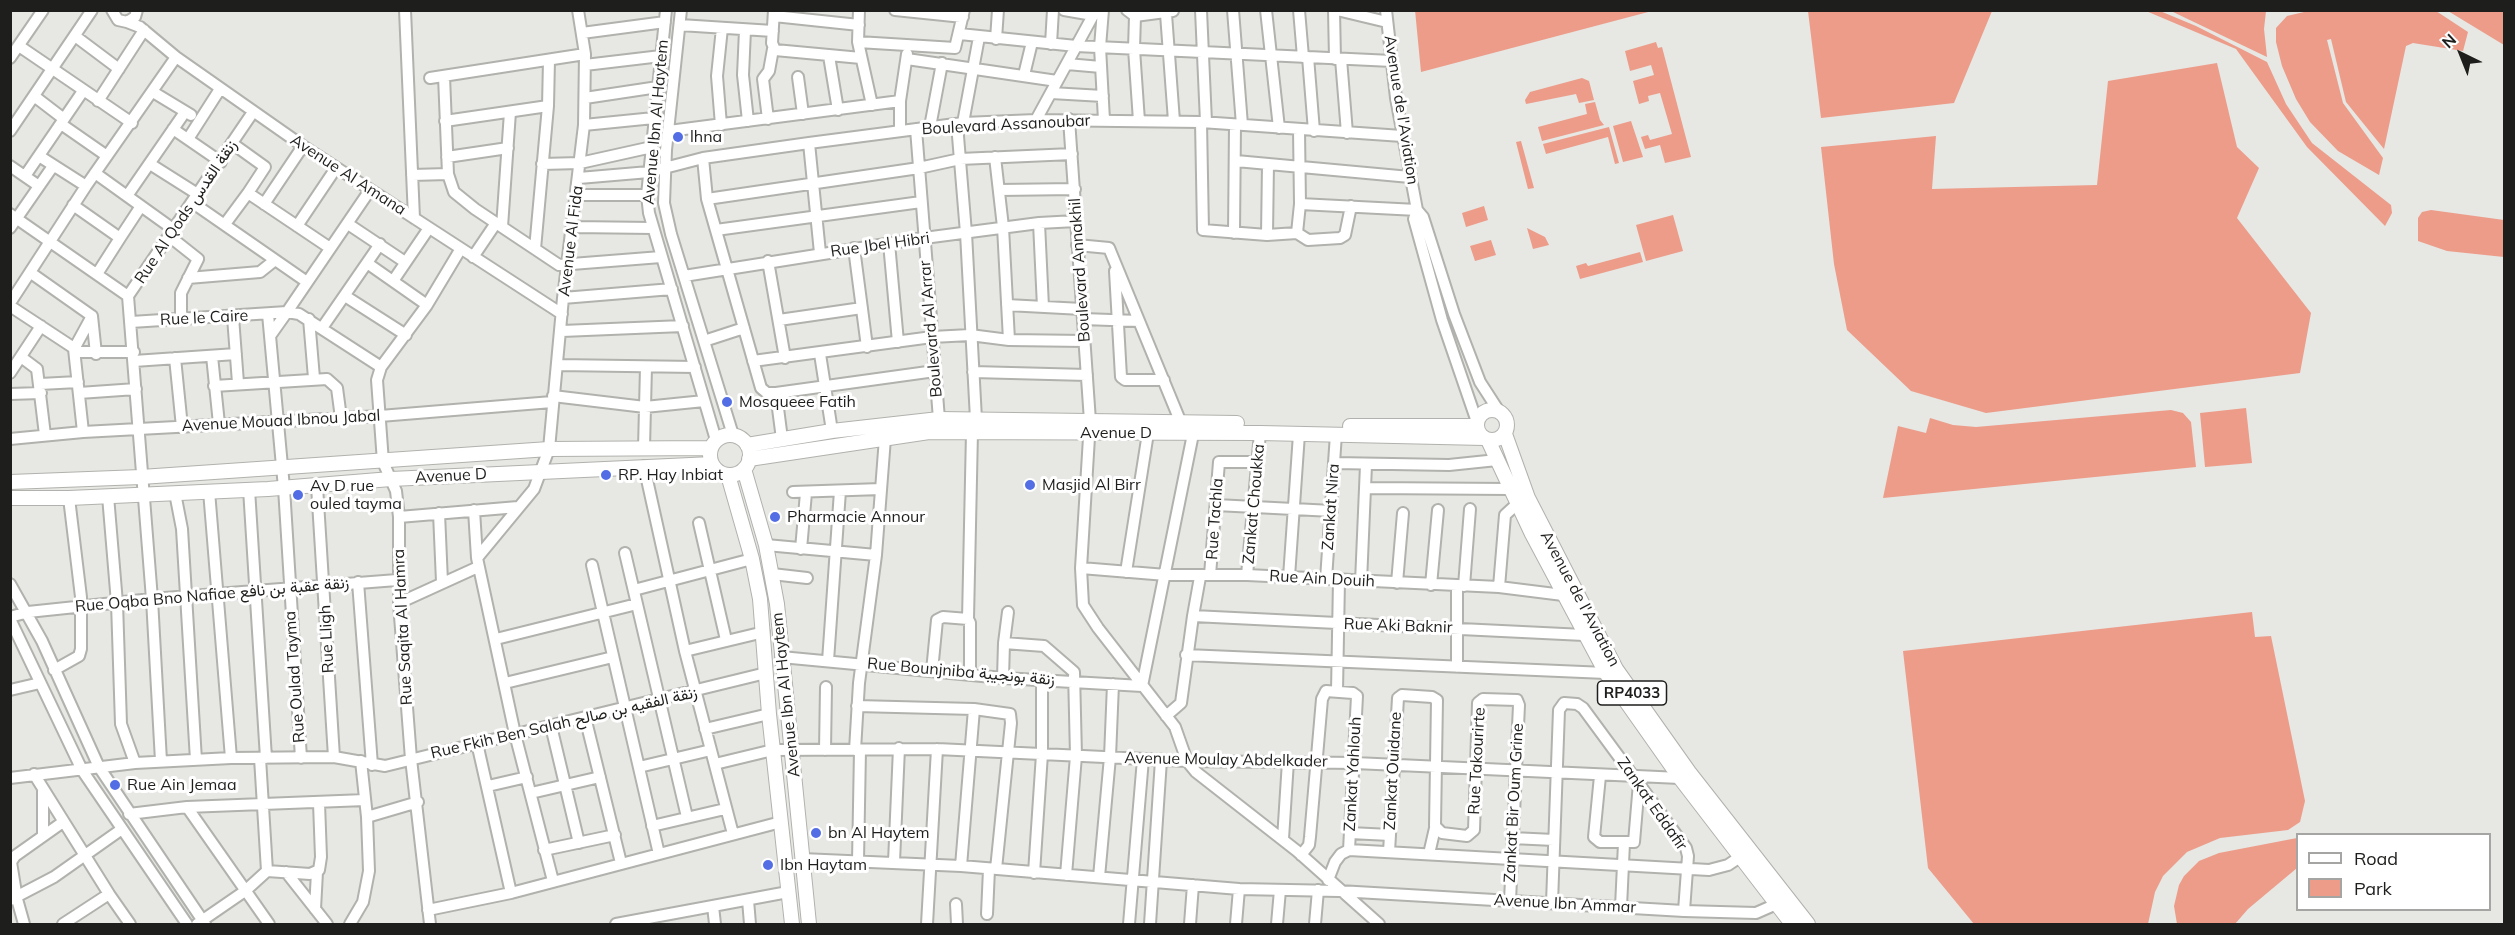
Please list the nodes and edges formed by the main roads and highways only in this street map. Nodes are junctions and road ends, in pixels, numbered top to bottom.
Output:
1 (974, 426) junction
2 (1090, 427) junction
3 (1481, 432) junction
4 (1504, 434) junction
5 (714, 444) junction
6 (747, 457) junction
7 (712, 464) junction
8 (728, 475) junction
9 (11, 490) edge
10 (1744, 854) junction
11 (1782, 901) junction
12 (792, 924) edge
13 (809, 924) edge
14 (1792, 924) edge
15 (1808, 924) edge

1 - 2 main road, Avenue D
1 - 6 main road, Avenue D
1 - 6 main road, Avenue D
2 - 3 main road, Avenue D
2 - 3 main road, Avenue D
3 - 4 main road
3 - 4 main road, RP4033
3 - 10 main road, Avenue de l'Aviation / RP4033
4 - 10 main road, Avenue de l'Aviation / RP4033
5 - 6 main road
5 - 7 main road
5 - 9 main road, Avenue D
6 - 8 main road
6 - 13 main road, Avenue Ibn Al Haytem
7 - 8 main road
7 - 9 main road, Avenue D
8 - 12 main road, Avenue Ibn Al Haytem
10 - 11 main road, Avenue de l'Aviation / RP4033
11 - 14 main road, Avenue de l'Aviation / RP4033
11 - 15 main road, Avenue de l'Aviation / RP4033

